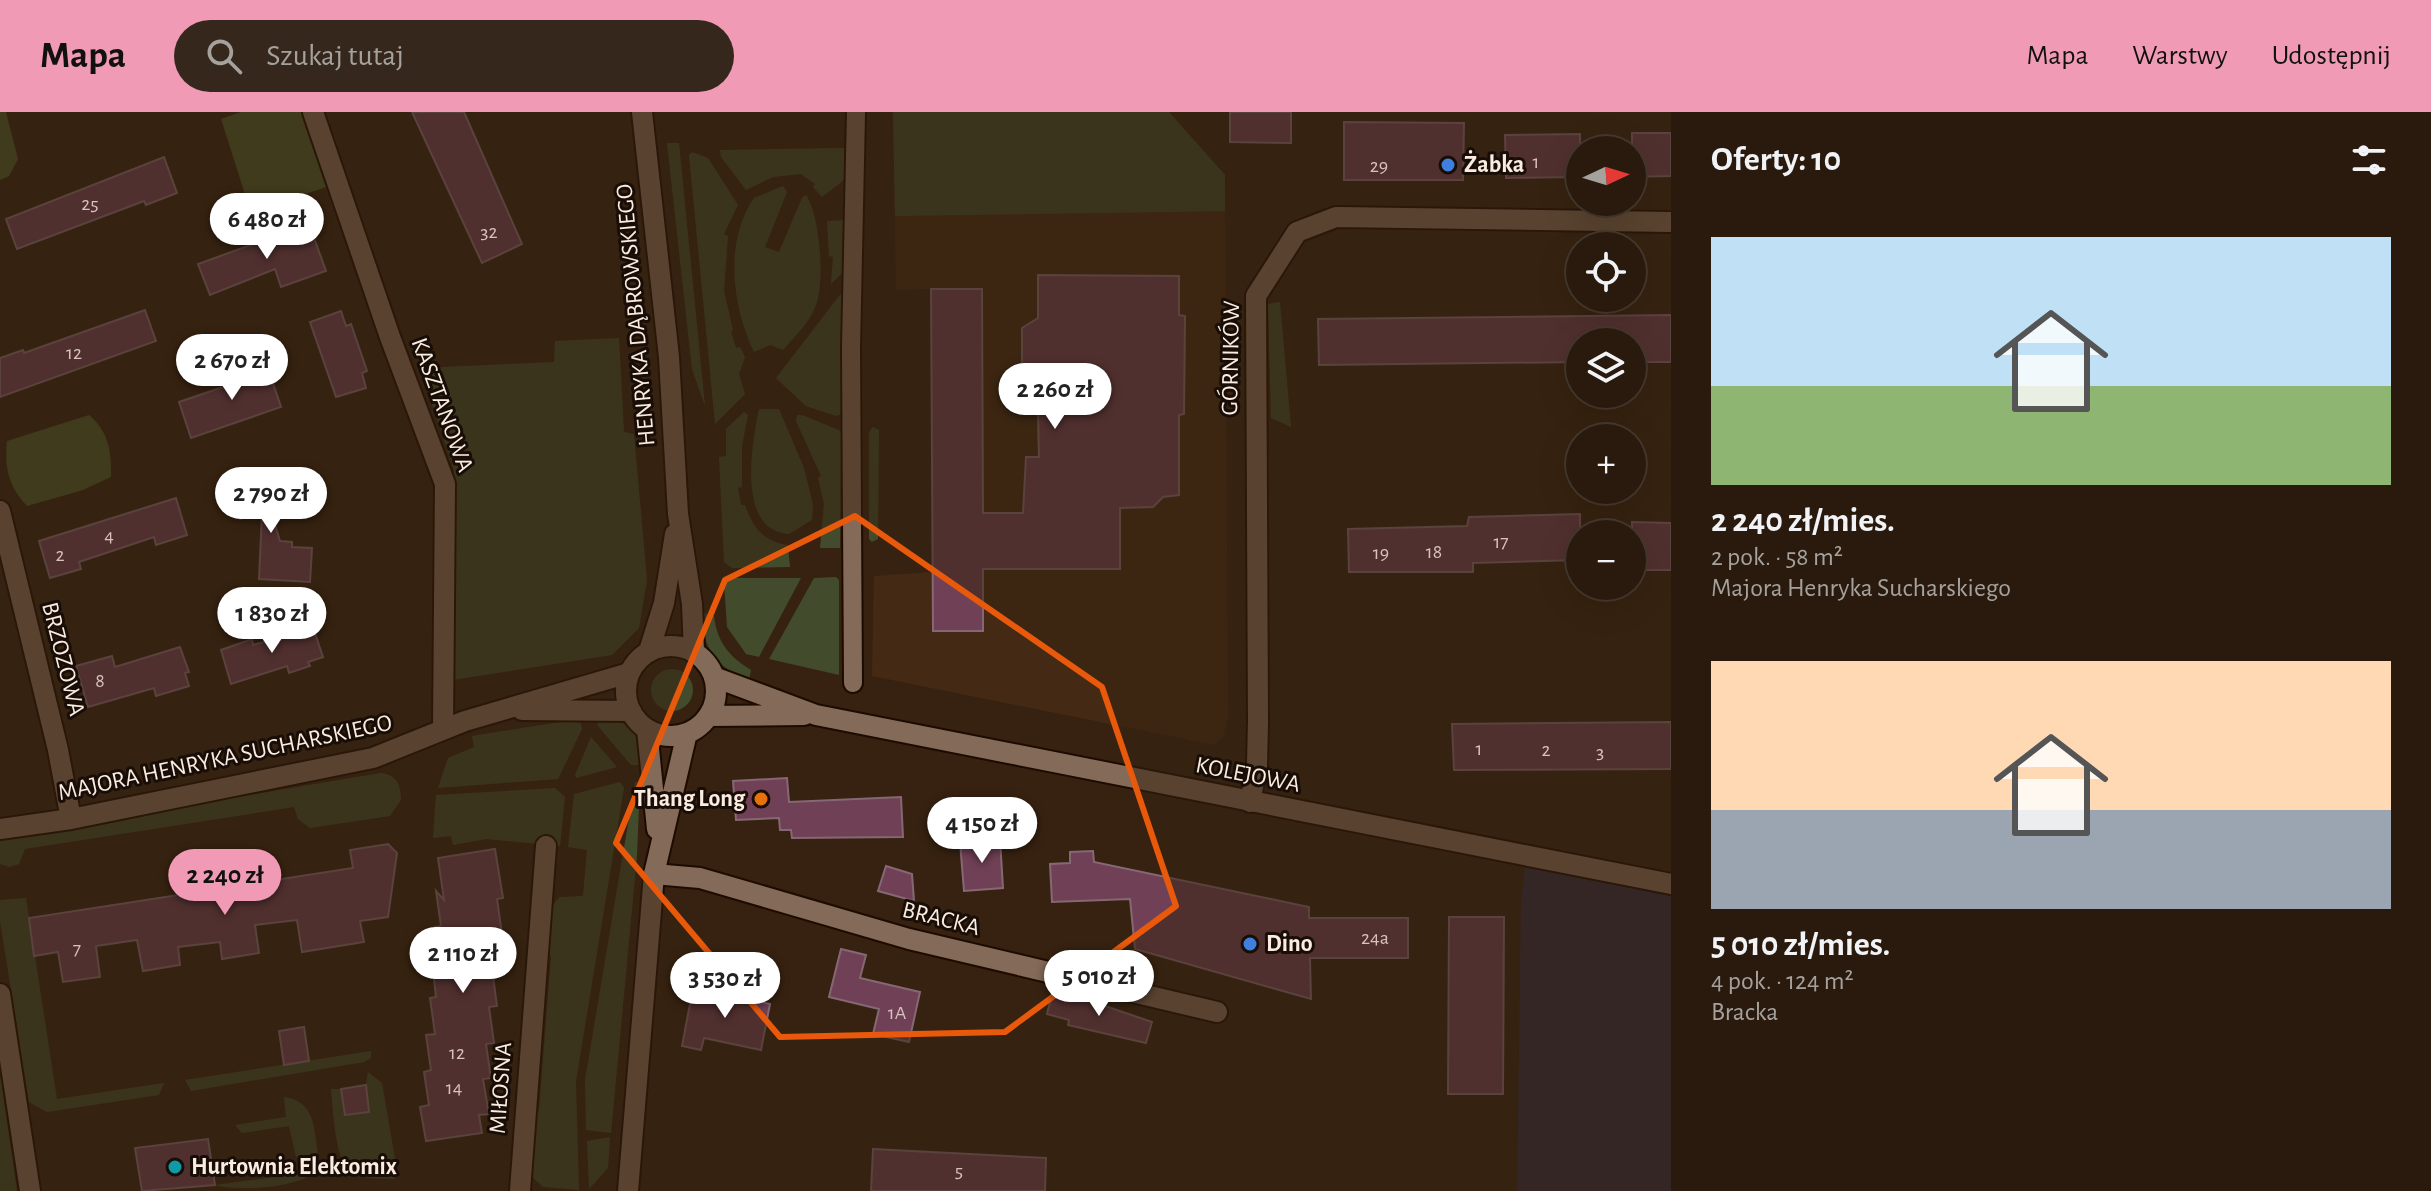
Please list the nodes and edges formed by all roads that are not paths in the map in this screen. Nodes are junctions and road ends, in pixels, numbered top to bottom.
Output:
1 (313, 112) edge
2 (642, 112) edge
3 (856, 112) edge
4 (1671, 222) edge
5 (0, 511) edge
6 (678, 514) junction
7 (649, 651) junction
8 (694, 651) junction
9 (629, 673) junction
10 (714, 677) junction
11 (853, 683) dead end
12 (502, 709) junction
13 (631, 711) junction
14 (816, 715) junction
15 (708, 716) junction
16 (443, 729) junction
17 (647, 729) junction
18 (687, 733) junction
19 (1250, 802) junction
20 (71, 819) junction
21 (0, 829) edge
22 (658, 845) junction
23 (546, 846) dead end
24 (654, 874) junction
25 (1671, 884) edge
26 (0, 994) edge
27 (1217, 1012) dead end
28 (30, 1191) edge
29 (520, 1191) edge
30 (628, 1191) edge

1 - 16 street, KASZTANOWA
2 - 6 street, HENRYKA DĄBROWSKIEGO
3 - 11 street
4 - 19 street, GÓRNIKÓW
5 - 20 street, BRZOZOWA
6 - 7 street
6 - 8 street
7 - 8 street
7 - 9 street
8 - 10 street
9 - 12 street, MAJORA HENRYKA SUCHARSKIEGO
9 - 13 street
10 - 14 street, KOLEJOWA
10 - 15 street
12 - 13 street, MAJORA HENRYKA SUCHARSKIEGO
12 - 16 street, MAJORA HENRYKA SUCHARSKIEGO
13 - 17 street
14 - 15 street, KOLEJOWA
14 - 19 street, KOLEJOWA
15 - 18 street
16 - 20 street, MAJORA HENRYKA SUCHARSKIEGO
17 - 18 street
17 - 22 street
18 - 22 street
19 - 25 street, KOLEJOWA
20 - 21 street, MAJORA HENRYKA SUCHARSKIEGO
22 - 24 street
23 - 29 street, MIŁOSNA
24 - 27 street, BRACKA
24 - 30 street
26 - 28 street

